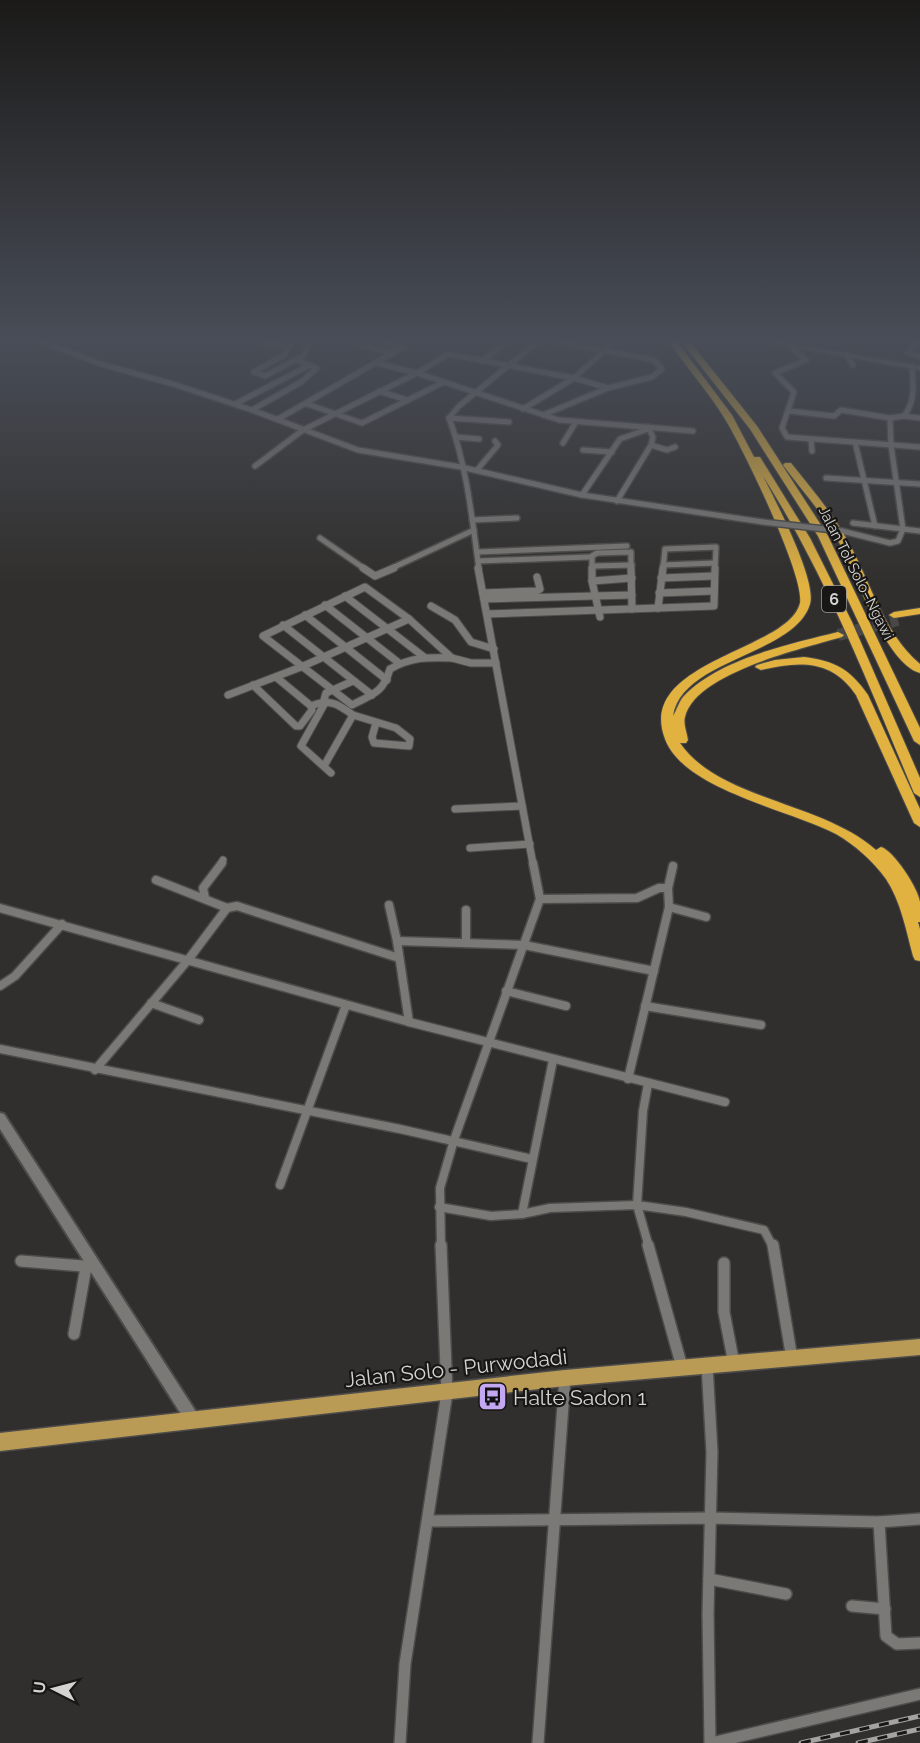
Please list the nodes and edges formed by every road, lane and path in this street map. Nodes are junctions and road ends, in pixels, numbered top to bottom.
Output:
1 (288, 423) edge
2 (316, 423) edge
3 (451, 423) edge
4 (575, 423) edge
5 (592, 423) edge
6 (732, 423) edge
7 (733, 423) edge
8 (750, 423) edge
9 (783, 423) edge
10 (890, 423) edge
11 (648, 428) junction
12 (754, 428) junction
13 (303, 430) junction
14 (693, 431) dead end
15 (846, 433) dead end
16 (456, 437) junction
17 (479, 439) dead end
18 (811, 439) junction
19 (495, 441) dead end
20 (848, 442) junction
21 (855, 442) junction
22 (563, 443) dead end
23 (651, 445) junction
24 (891, 445) junction
25 (675, 447) dead end
26 (920, 447) edge
27 (583, 450) dead end
28 (812, 451) dead end
29 (612, 452) junction
30 (255, 466) dead end
31 (461, 466) junction
32 (477, 470) junction
33 (826, 478) dead end
34 (862, 480) junction
35 (898, 482) junction
36 (920, 484) edge
37 (582, 495) junction
38 (617, 501) junction
39 (517, 518) dead end
40 (472, 520) junction
41 (853, 523) dead end
42 (875, 526) junction
43 (903, 529) junction
44 (474, 530) junction
45 (920, 531) edge
46 (320, 538) dead end
47 (627, 546) dead end
48 (477, 552) junction
49 (589, 557) dead end
50 (478, 561) junction
51 (715, 562) junction
52 (632, 565) junction
53 (663, 565) junction
54 (594, 566) junction
55 (714, 576) junction
56 (537, 577) dead end
57 (633, 578) junction
58 (660, 578) junction
59 (592, 581) junction
60 (714, 591) junction
61 (659, 593) junction
62 (632, 595) junction
63 (345, 596) junction
64 (484, 596) junction
65 (595, 596) junction
66 (325, 605) junction
67 (431, 606) dead end
68 (658, 608) junction
69 (632, 609) junction
70 (920, 611) edge
71 (487, 614) junction
72 (599, 614) junction
73 (305, 615) junction
74 (920, 616) edge
75 (409, 619) junction
76 (283, 625) junction
77 (388, 628) junction
78 (836, 632) tunnel mouth
79 (367, 637) junction
80 (345, 646) junction
81 (443, 648) junction
82 (494, 649) junction
83 (323, 657) junction
84 (427, 657) junction
85 (452, 658) junction
86 (399, 663) junction
87 (496, 663) junction
88 (301, 667) junction
89 (920, 670) edge
90 (276, 676) junction
91 (703, 679) junction
92 (387, 680) junction
93 (354, 681) junction
94 (253, 685) junction
95 (331, 691) junction
96 (228, 695) dead end
97 (372, 695) junction
98 (325, 700) junction
99 (311, 706) junction
100 (353, 715) junction
101 (376, 723) junction
102 (920, 741) edge
103 (324, 766) junction
104 (331, 774) dead end
105 (920, 793) edge
106 (522, 806) junction
107 (455, 809) dead end
108 (920, 823) edge
109 (530, 844) junction
110 (470, 848) dead end
111 (223, 860) dead end
112 (673, 866) dead end
113 (156, 880) dead end
114 (669, 888) junction
115 (205, 898) junction
116 (540, 899) junction
117 (389, 905) dead end
118 (669, 907) junction
119 (0, 908) edge
120 (227, 908) junction
121 (466, 910) dead end
122 (706, 917) dead end
123 (920, 921) edge
124 (62, 924) junction
125 (396, 941) junction
126 (466, 943) junction
127 (524, 945) junction
128 (920, 956) edge
129 (399, 958) junction
130 (188, 960) junction
131 (654, 971) junction
132 (0, 986) edge
133 (506, 991) junction
134 (152, 1003) junction
135 (346, 1005) junction
136 (566, 1006) dead end
137 (645, 1006) junction
138 (199, 1020) dead end
139 (409, 1022) junction
140 (761, 1025) dead end
141 (488, 1043) junction
142 (0, 1049) edge
143 (553, 1060) junction
144 (95, 1070) junction
145 (628, 1079) junction
146 (648, 1084) junction
147 (725, 1102) dead end
148 (307, 1109) junction
149 (0, 1118) edge
150 (454, 1140) junction
151 (532, 1159) junction
152 (280, 1185) dead end
153 (637, 1205) junction
154 (439, 1207) junction
155 (522, 1214) junction
156 (21, 1261) dead end
157 (724, 1263) dead end
158 (91, 1267) junction
159 (74, 1334) dead end
160 (920, 1347) edge
161 (792, 1360) junction
162 (734, 1364) junction
163 (707, 1365) junction
164 (682, 1367) junction
165 (565, 1378) junction
166 (447, 1393) junction
167 (193, 1420) junction
168 (0, 1442) edge
169 (556, 1518) junction
170 (711, 1518) junction
171 (920, 1519) edge
172 (429, 1521) junction
173 (879, 1521) junction
174 (709, 1579) junction
175 (786, 1594) dead end
176 (852, 1606) dead end
177 (885, 1609) junction
178 (920, 1643) edge
179 (920, 1694) edge
180 (400, 1743) edge
181 (538, 1743) edge
182 (710, 1743) edge

1 - 13 street
2 - 13 street
3 - 16 street
4 - 22 street
5 - 11 street
6 - 91 highway
7 - 105 highway, Jalan Tol Solo–Ngawi / 6
8 - 12 highway, Jalan Tol Solo–Ngawi / 6
9 - 18 street
10 - 24 street
11 - 14 street
11 - 23 street
11 - 29 street
12 - 89 highway
12 - 102 highway, Jalan Tol Solo–Ngawi / 6
13 - 30 street
13 - 31 street
15 - 20 street
16 - 17 street
16 - 31 street
18 - 20 street
18 - 28 street
19 - 32 street
20 - 21 street
21 - 24 street
21 - 34 street
23 - 25 street
23 - 38 street
24 - 26 street
24 - 35 street
27 - 29 street
29 - 37 street
31 - 32 street
31 - 40 street
32 - 37 street
33 - 34 street
34 - 35 street
34 - 42 street
35 - 36 street
35 - 43 street
37 - 38 street
38 - 43 street, bridge
39 - 40 street
40 - 44 street
41 - 42 street
42 - 43 street
43 - 45 street
44 - 46 street
44 - 48 street
47 - 48 street
48 - 50 street
49 - 50 street
50 - 64 street
51 - 53 street
51 - 53 street
51 - 55 street
52 - 54 street
52 - 54 street
52 - 57 street
53 - 58 street
54 - 59 street
55 - 58 street
55 - 60 street
56 - 64 street
57 - 59 street
57 - 62 street
58 - 61 street
59 - 65 street
60 - 61 street
60 - 68 street
61 - 68 street
62 - 65 street
62 - 69 street
63 - 66 street
63 - 75 street
63 - 77 street
64 - 65 street
64 - 71 street
65 - 72 street
66 - 73 street
66 - 79 street
67 - 82 street
68 - 69 street
69 - 72 street
70 - 74 highway
71 - 72 street
71 - 82 street
73 - 76 street
73 - 80 street
75 - 77 street
75 - 81 street
76 - 83 street
76 - 88 street
77 - 79 street
77 - 84 street
78 - 91 highway
79 - 80 street
79 - 86 street
80 - 83 street
80 - 92 street
81 - 84 street
81 - 85 street
82 - 87 street
83 - 88 street
83 - 93 street
84 - 85 street
84 - 86 street
85 - 87 street
86 - 92 street
87 - 106 street
88 - 90 street
88 - 95 street
90 - 94 street
90 - 99 street
91 - 108 highway
91 - 123 highway
91 - 128 highway
92 - 97 street
93 - 95 street
93 - 97 street
94 - 96 street
94 - 99 street
95 - 97 street
95 - 98 street
98 - 99 street
98 - 100 street
98 - 103 street
100 - 101 street
100 - 103 street
101 - 101 street
103 - 104 street
106 - 107 street
106 - 109 street
109 - 110 street
109 - 116 street
111 - 115 street
112 - 114 street
113 - 115 street
114 - 116 street
114 - 118 street
115 - 120 street
116 - 127 street
117 - 125 street
118 - 122 street
118 - 131 street
119 - 124 street
120 - 129 street
120 - 130 street
121 - 126 street
124 - 130 street
124 - 132 street
125 - 126 street
125 - 129 street
126 - 127 street
127 - 131 street
127 - 133 street
129 - 139 street
130 - 134 street
130 - 135 street
131 - 137 street
133 - 136 street
133 - 141 street
134 - 138 street
134 - 144 street
135 - 139 street
135 - 148 street
137 - 140 street
137 - 145 street
139 - 141 street
141 - 143 street
141 - 150 street
142 - 144 street
143 - 145 street
143 - 151 street
144 - 148 street
145 - 146 street
146 - 147 street
146 - 153 street
148 - 150 street
148 - 152 street
149 - 158 street
150 - 151 street
150 - 154 street
151 - 155 street
153 - 155 street
153 - 161 street
153 - 164 street
154 - 155 street
154 - 166 street
156 - 158 street
157 - 162 street
158 - 159 street
158 - 167 street
160 - 161 main road, Jalan Solo - Purwodadi
161 - 162 main road, Jalan Solo - Purwodadi
162 - 163 main road, Jalan Solo - Purwodadi
163 - 164 main road, Jalan Solo - Purwodadi
163 - 170 street
164 - 165 main road, Jalan Solo - Purwodadi
165 - 166 main road, Jalan Solo - Purwodadi
165 - 169 street
166 - 167 main road, Jalan Solo - Purwodadi
166 - 172 street
167 - 168 main road, Jalan Solo - Purwodadi
169 - 170 street
169 - 172 street
169 - 181 street
170 - 173 street
170 - 174 street
171 - 173 street
172 - 180 street
173 - 177 street
174 - 175 street
174 - 182 street
176 - 177 street
177 - 178 street
179 - 182 street

